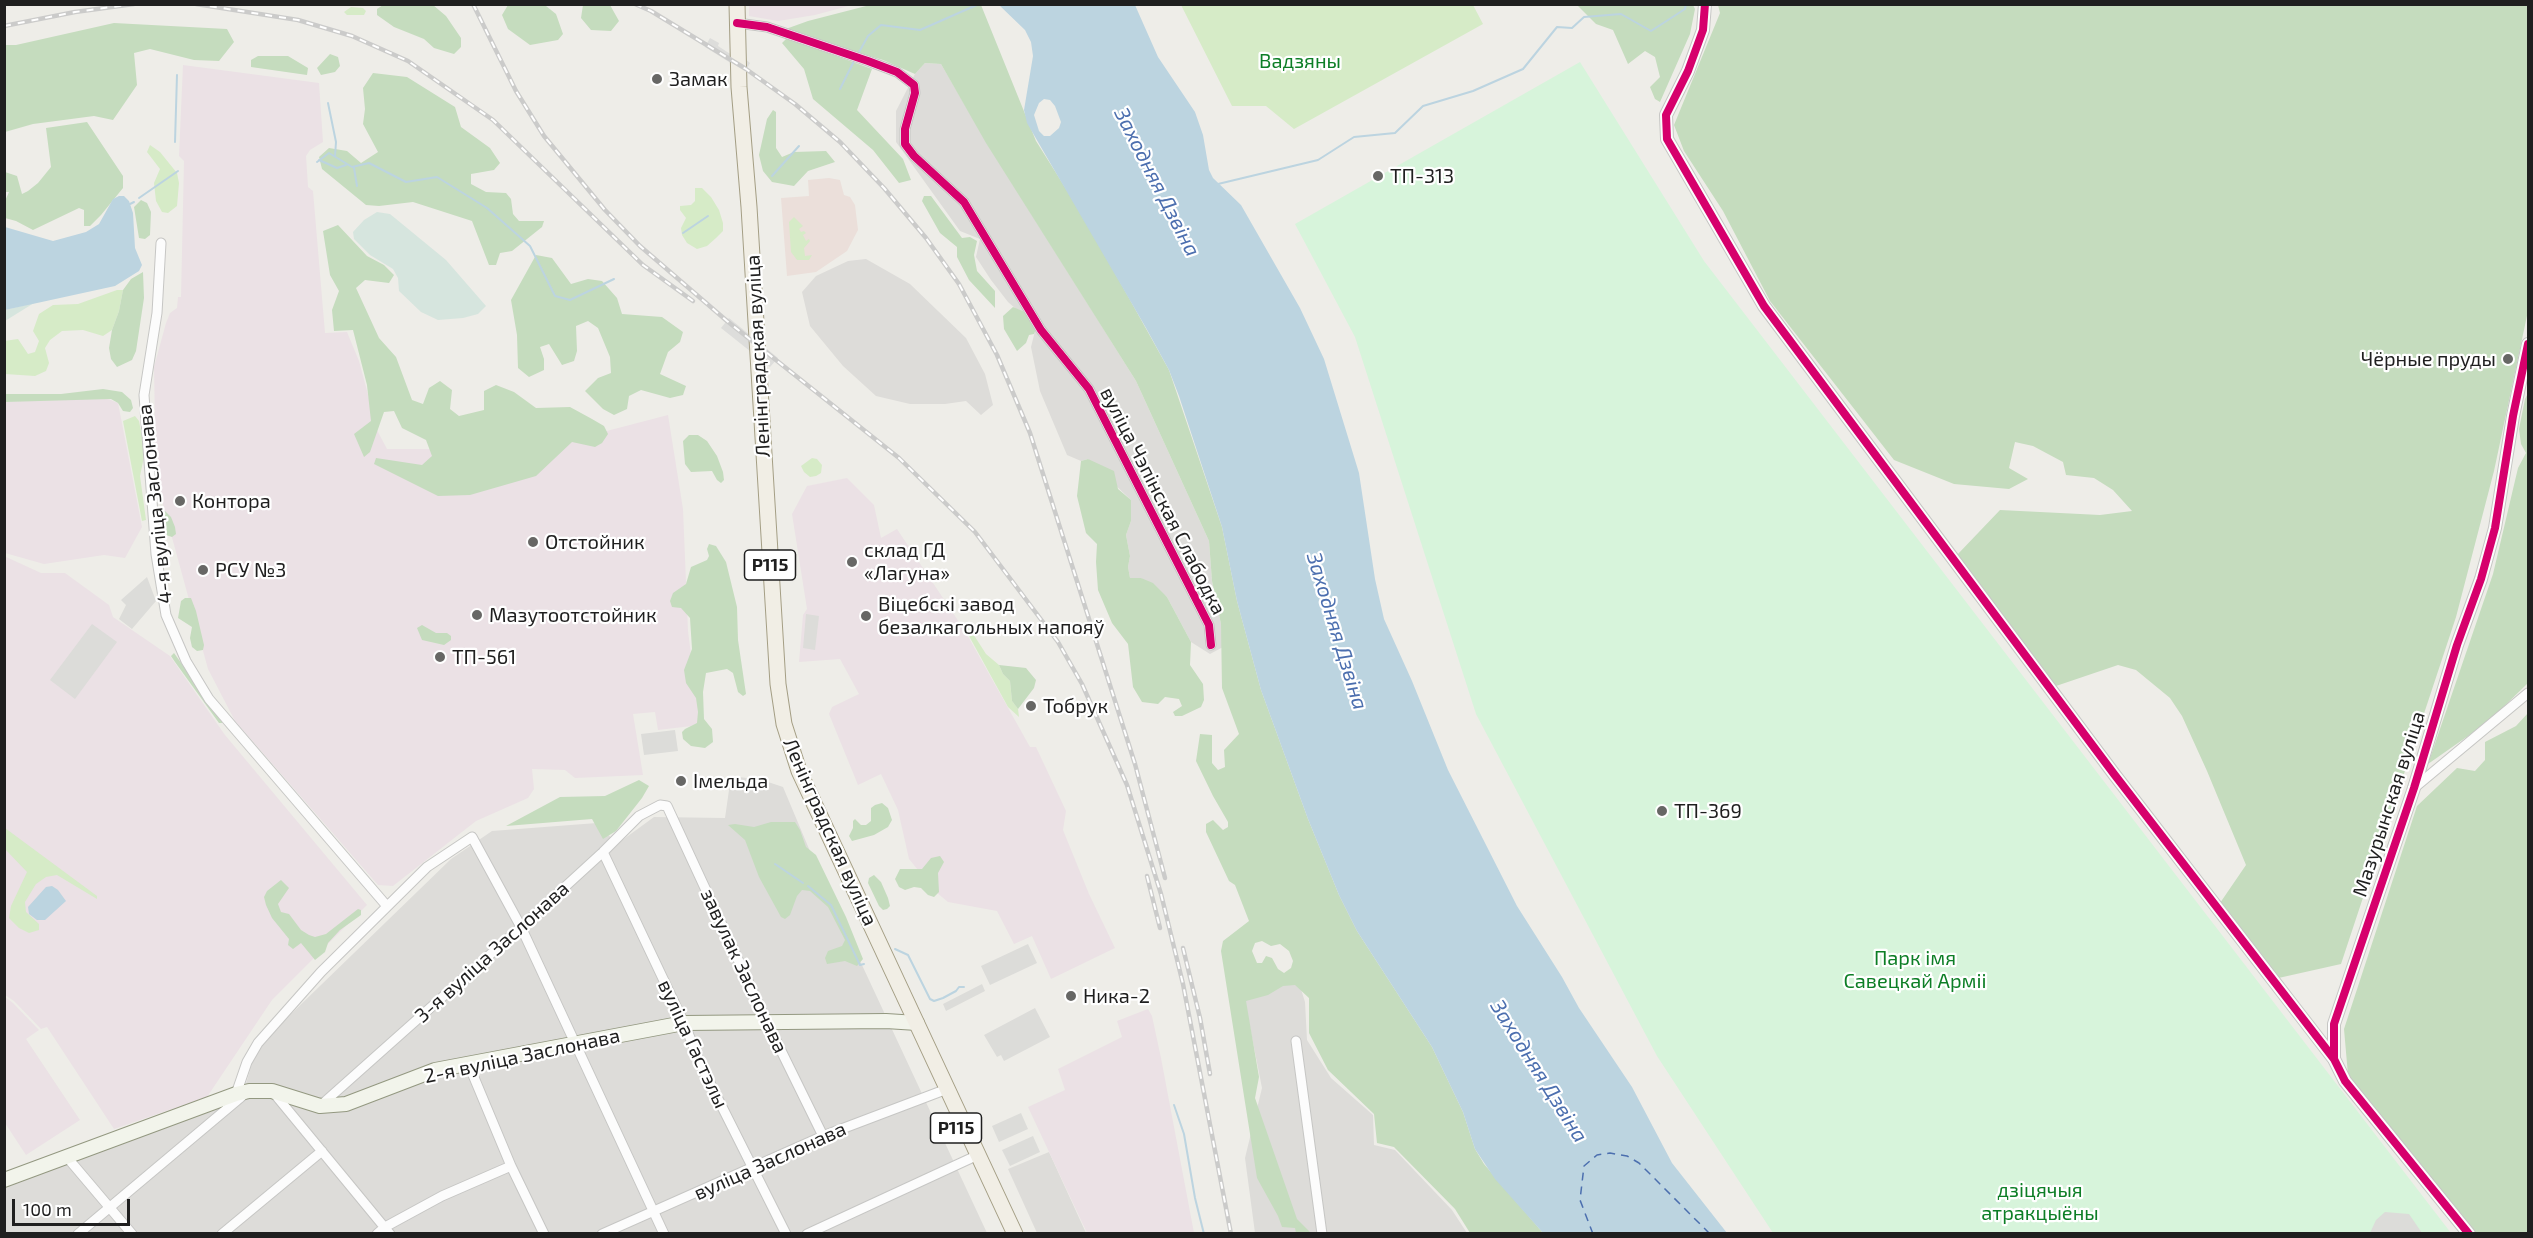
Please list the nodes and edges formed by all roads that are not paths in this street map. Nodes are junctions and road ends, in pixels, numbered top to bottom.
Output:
1 (727, 4) edge
2 (736, 4) edge
3 (1705, 4) edge
4 (737, 23) junction
5 (740, 163) junction
6 (161, 243) dead end
7 (2529, 344) edge
8 (1211, 645) dead end
9 (2529, 693) edge
10 (2414, 788) junction
11 (667, 806) joint
12 (603, 852) junction
13 (386, 905) junction
14 (520, 927) junction
15 (767, 1022) junction
16 (912, 1022) junction
17 (684, 1023) junction
18 (2334, 1024) junction
19 (2308, 1027) junction
20 (1296, 1041) dead end
21 (574, 1044) junction
22 (2334, 1059) junction
23 (468, 1063) junction
24 (943, 1090) junction
25 (272, 1091) junction
26 (242, 1092) junction
27 (320, 1106) junction
28 (823, 1136) junction
29 (322, 1150) junction
30 (66, 1156) junction
31 (974, 1157) junction
32 (512, 1166) junction
33 (753, 1168) junction
34 (4, 1180) edge
35 (109, 1207) junction
36 (653, 1212) junction
37 (384, 1231) edge
38 (78, 1233) edge
39 (132, 1233) edge
40 (222, 1233) edge
41 (544, 1233) edge
42 (602, 1233) edge
43 (664, 1233) edge
44 (786, 1233) edge
45 (807, 1233) edge
46 (1006, 1233) edge
47 (1015, 1233) edge
48 (1322, 1233) edge
49 (2469, 1233) edge

1 - 5 main road, Ленінградская вуліца / Р115
2 - 4 main road, Ленінградская вуліца / Р115
3 - 19 street
4 - 5 main road, Ленінградская вуліца / Р115
4 - 8 street, вуліца Чэпінская Слабодка
5 - 16 main road, Ленінградская вуліца / Р115
6 - 13 street, 4-я вуліца Заслонава
7 - 10 street, Мазурынская вуліца
9 - 10 street
10 - 18 street, Мазурынская вуліца
11 - 12 street, 3-я вуліца Заслонава
11 - 15 street, завулак Заслонава
12 - 14 street, 3-я вуліца Заслонава
12 - 17 street, вуліца Гастэлы
13 - 14 street
13 - 26 street
14 - 21 street
14 - 27 street, 3-я вуліца Заслонава
15 - 16 main road, 2-я вуліца Заслонава
15 - 17 main road, 2-я вуліца Заслонава
15 - 28 street, завулак Заслонава
16 - 24 main road, Ленінградская вуліца / Р115
17 - 21 main road, 2-я вуліца Заслонава
17 - 33 street, вуліца Гастэлы
18 - 19 street
18 - 22 street, Мазурынская вуліца
19 - 22 street
20 - 48 street
21 - 23 main road, 2-я вуліца Заслонава
21 - 36 street
22 - 49 street, Мазурынская вуліца
23 - 27 main road, 2-я вуліца Заслонава
23 - 32 street
24 - 28 street, вуліца Заслонава
24 - 31 main road, Ленінградская вуліца / Р115
25 - 26 main road, 2-я вуліца Заслонава
25 - 27 main road, 2-я вуліца Заслонава
25 - 29 street
26 - 30 main road, 2-я вуліца Заслонава
26 - 35 street
28 - 33 street, вуліца Заслонава
29 - 37 street
29 - 40 street
30 - 34 main road, 2-я вуліца Заслонава
30 - 35 street
31 - 45 street
31 - 46 main road, Ленінградская вуліца / Р115
31 - 47 main road, Ленінградская вуліца / Р115
32 - 37 street
32 - 41 street
33 - 36 street, вуліца Заслонава
33 - 44 street, вуліца Гастэлы
35 - 38 street
35 - 39 street
36 - 42 street, вуліца Заслонава
36 - 43 street

